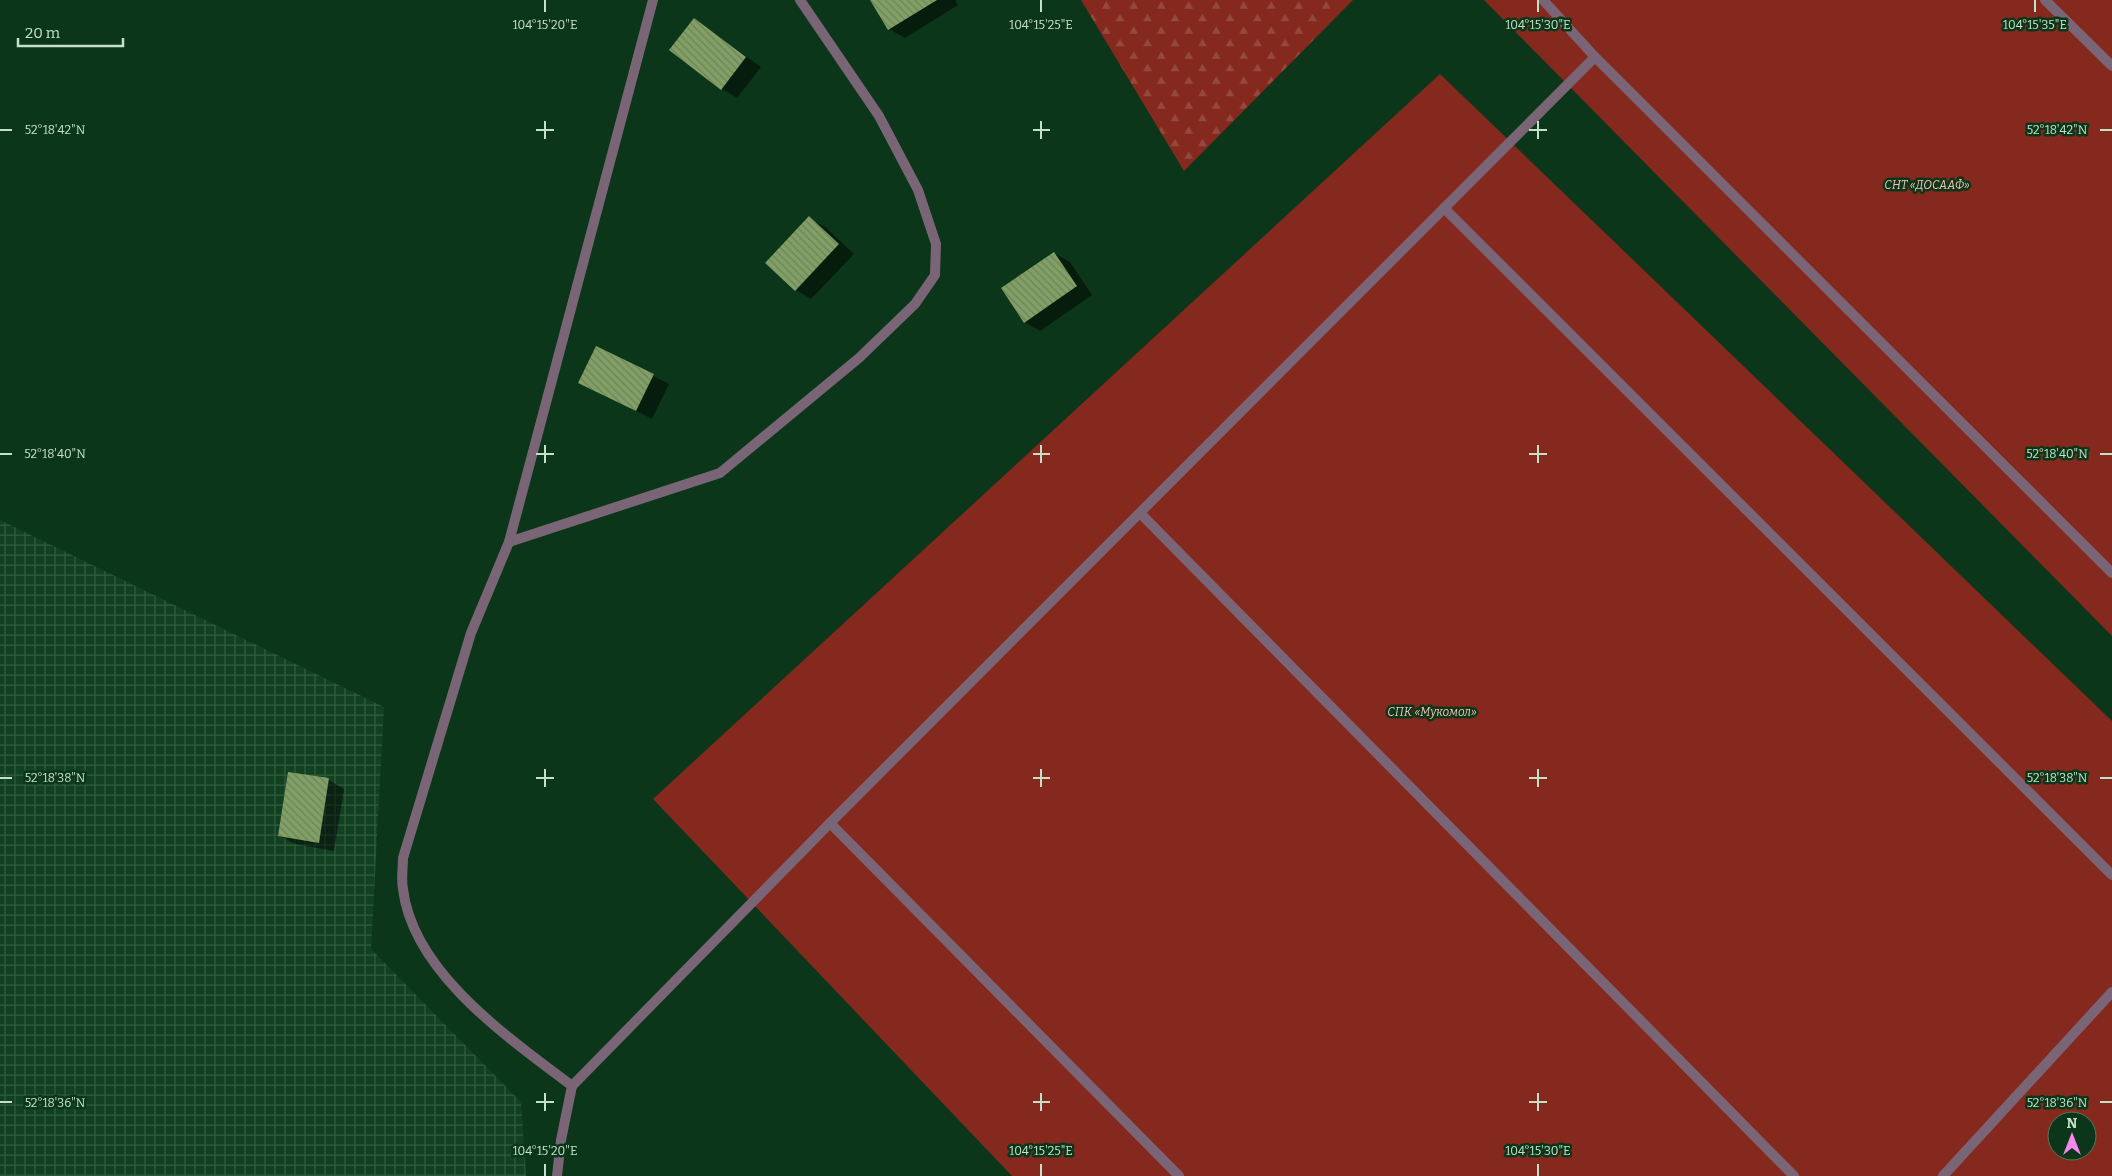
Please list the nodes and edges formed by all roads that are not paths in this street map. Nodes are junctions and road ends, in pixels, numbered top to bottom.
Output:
1 (653, 0) edge
2 (800, 0) edge
3 (1543, 0) edge
4 (2044, 0) edge
5 (1595, 57) junction
6 (2112, 66) edge
7 (1444, 208) junction
8 (1140, 513) junction
9 (508, 542) junction
10 (2112, 573) edge
11 (830, 823) junction
12 (2112, 875) edge
13 (2112, 992) edge
14 (572, 1086) junction
15 (558, 1176) edge
16 (1179, 1176) edge
17 (1794, 1176) edge
18 (1944, 1176) edge

1 - 9 street
2 - 9 street
3 - 5 street
4 - 6 street
5 - 7 street
5 - 10 street
7 - 8 street
7 - 12 street
8 - 11 street
8 - 17 street
9 - 14 street
11 - 14 street
11 - 16 street
13 - 18 street
14 - 15 street

